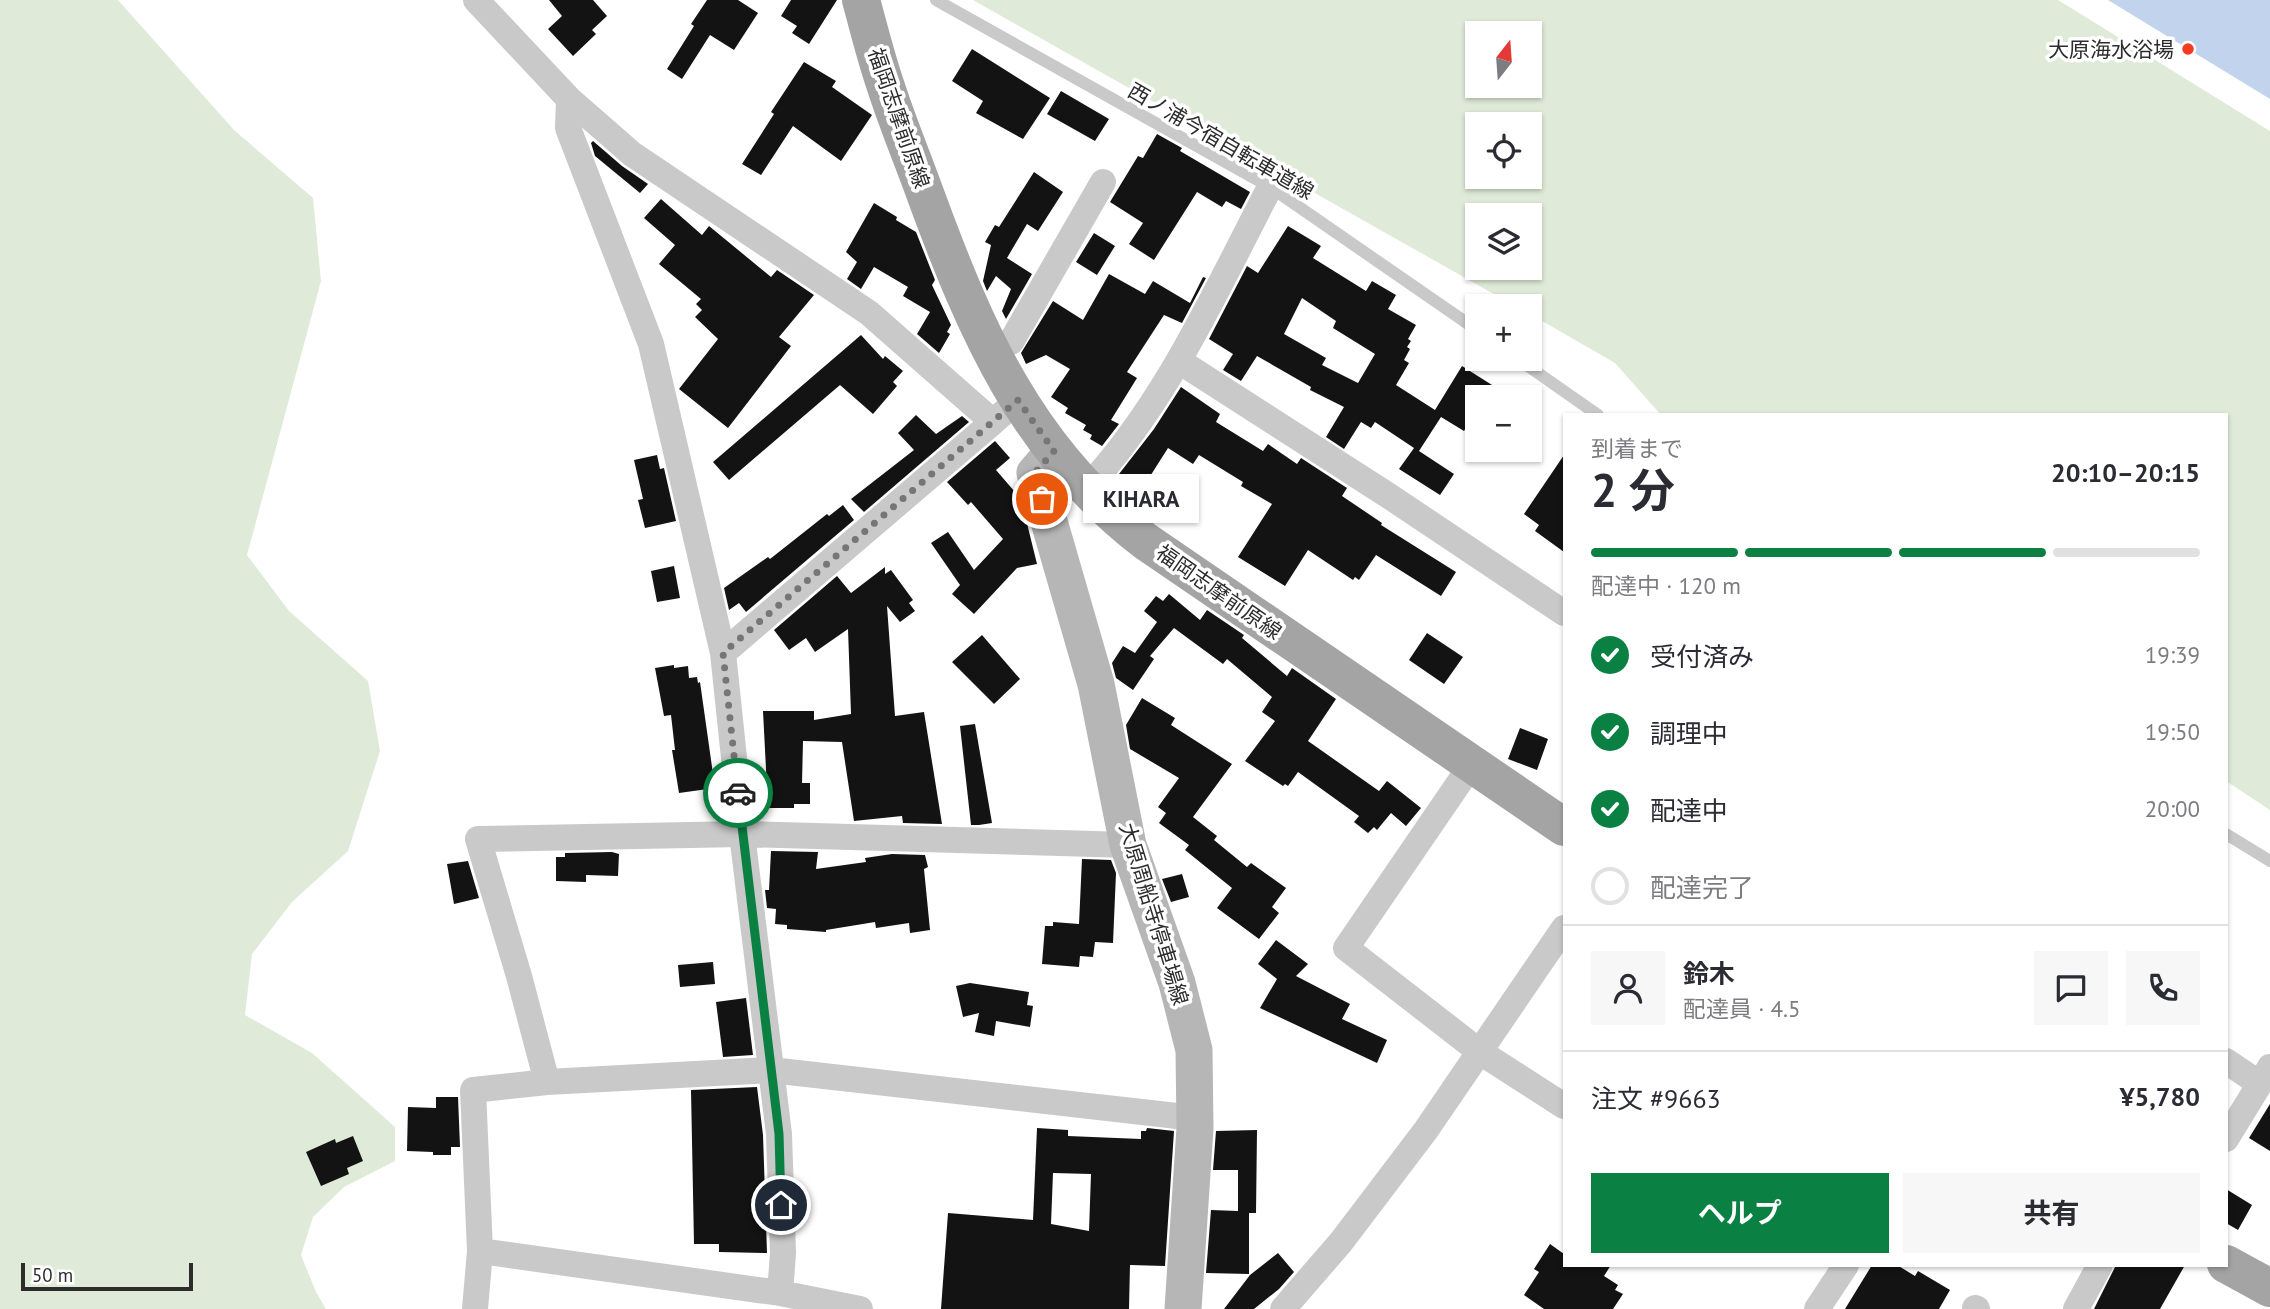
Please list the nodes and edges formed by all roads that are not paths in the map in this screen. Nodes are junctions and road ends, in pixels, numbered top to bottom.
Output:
1 (476, 0) edge
2 (861, 0) edge
3 (936, 0) edge
4 (569, 99) junction
5 (1103, 181) dead end
6 (1270, 187) junction
7 (1465, 322) edge
8 (990, 349) junction
9 (1179, 361) junction
10 (1535, 371) edge
11 (1006, 411) junction
12 (1595, 413) edge
13 (1054, 451) junction
14 (1086, 489) junction
15 (1563, 612) edge
16 (723, 653) junction
17 (1472, 764) junction
18 (1563, 826) edge
19 (742, 834) junction
20 (2228, 835) edge
21 (1128, 845) junction
22 (2270, 861) edge
23 (1563, 929) edge
24 (1479, 1052) junction
25 (2228, 1062) edge
26 (771, 1070) junction
27 (2265, 1076) edge
28 (547, 1082) junction
29 (1563, 1105) edge
30 (1195, 1118) junction
31 (2228, 1136) edge
32 (480, 1251) junction
33 (2228, 1265) edge
34 (1845, 1267) edge
35 (2099, 1267) edge
36 (2270, 1288) edge
37 (780, 1293) junction
38 (474, 1309) edge
39 (860, 1309) edge
40 (1183, 1309) edge
41 (1283, 1309) edge
42 (1817, 1309) edge
43 (2076, 1309) edge

1 - 4 street
2 - 8 main road, 福岡志摩前原線
3 - 6 lane, 西ノ浦今宿自転車道線
4 - 11 street
4 - 16 street
5 - 8 street
6 - 7 lane, 西ノ浦今宿自転車道線
6 - 9 street
8 - 11 main road, 福岡志摩前原線
9 - 14 street
9 - 15 street
10 - 12 lane
11 - 13 main road, 福岡志摩前原線
11 - 16 street
13 - 14 main road, 福岡志摩前原線
13 - 21 main road, 大原周船寺停車場線
14 - 17 main road, 福岡志摩前原線
16 - 19 street
17 - 18 main road, 福岡志摩前原線
17 - 24 street
19 - 21 street
19 - 26 street
19 - 28 street
20 - 22 lane
21 - 30 main road, 大原周船寺停車場線
23 - 24 street
24 - 29 street
24 - 41 street
25 - 27 street
26 - 28 street
26 - 30 street
26 - 37 street
27 - 31 street
28 - 32 street
30 - 40 main road, 大原周船寺停車場線
32 - 37 street
32 - 38 street
33 - 36 main road
34 - 42 street
35 - 43 street
37 - 39 street

